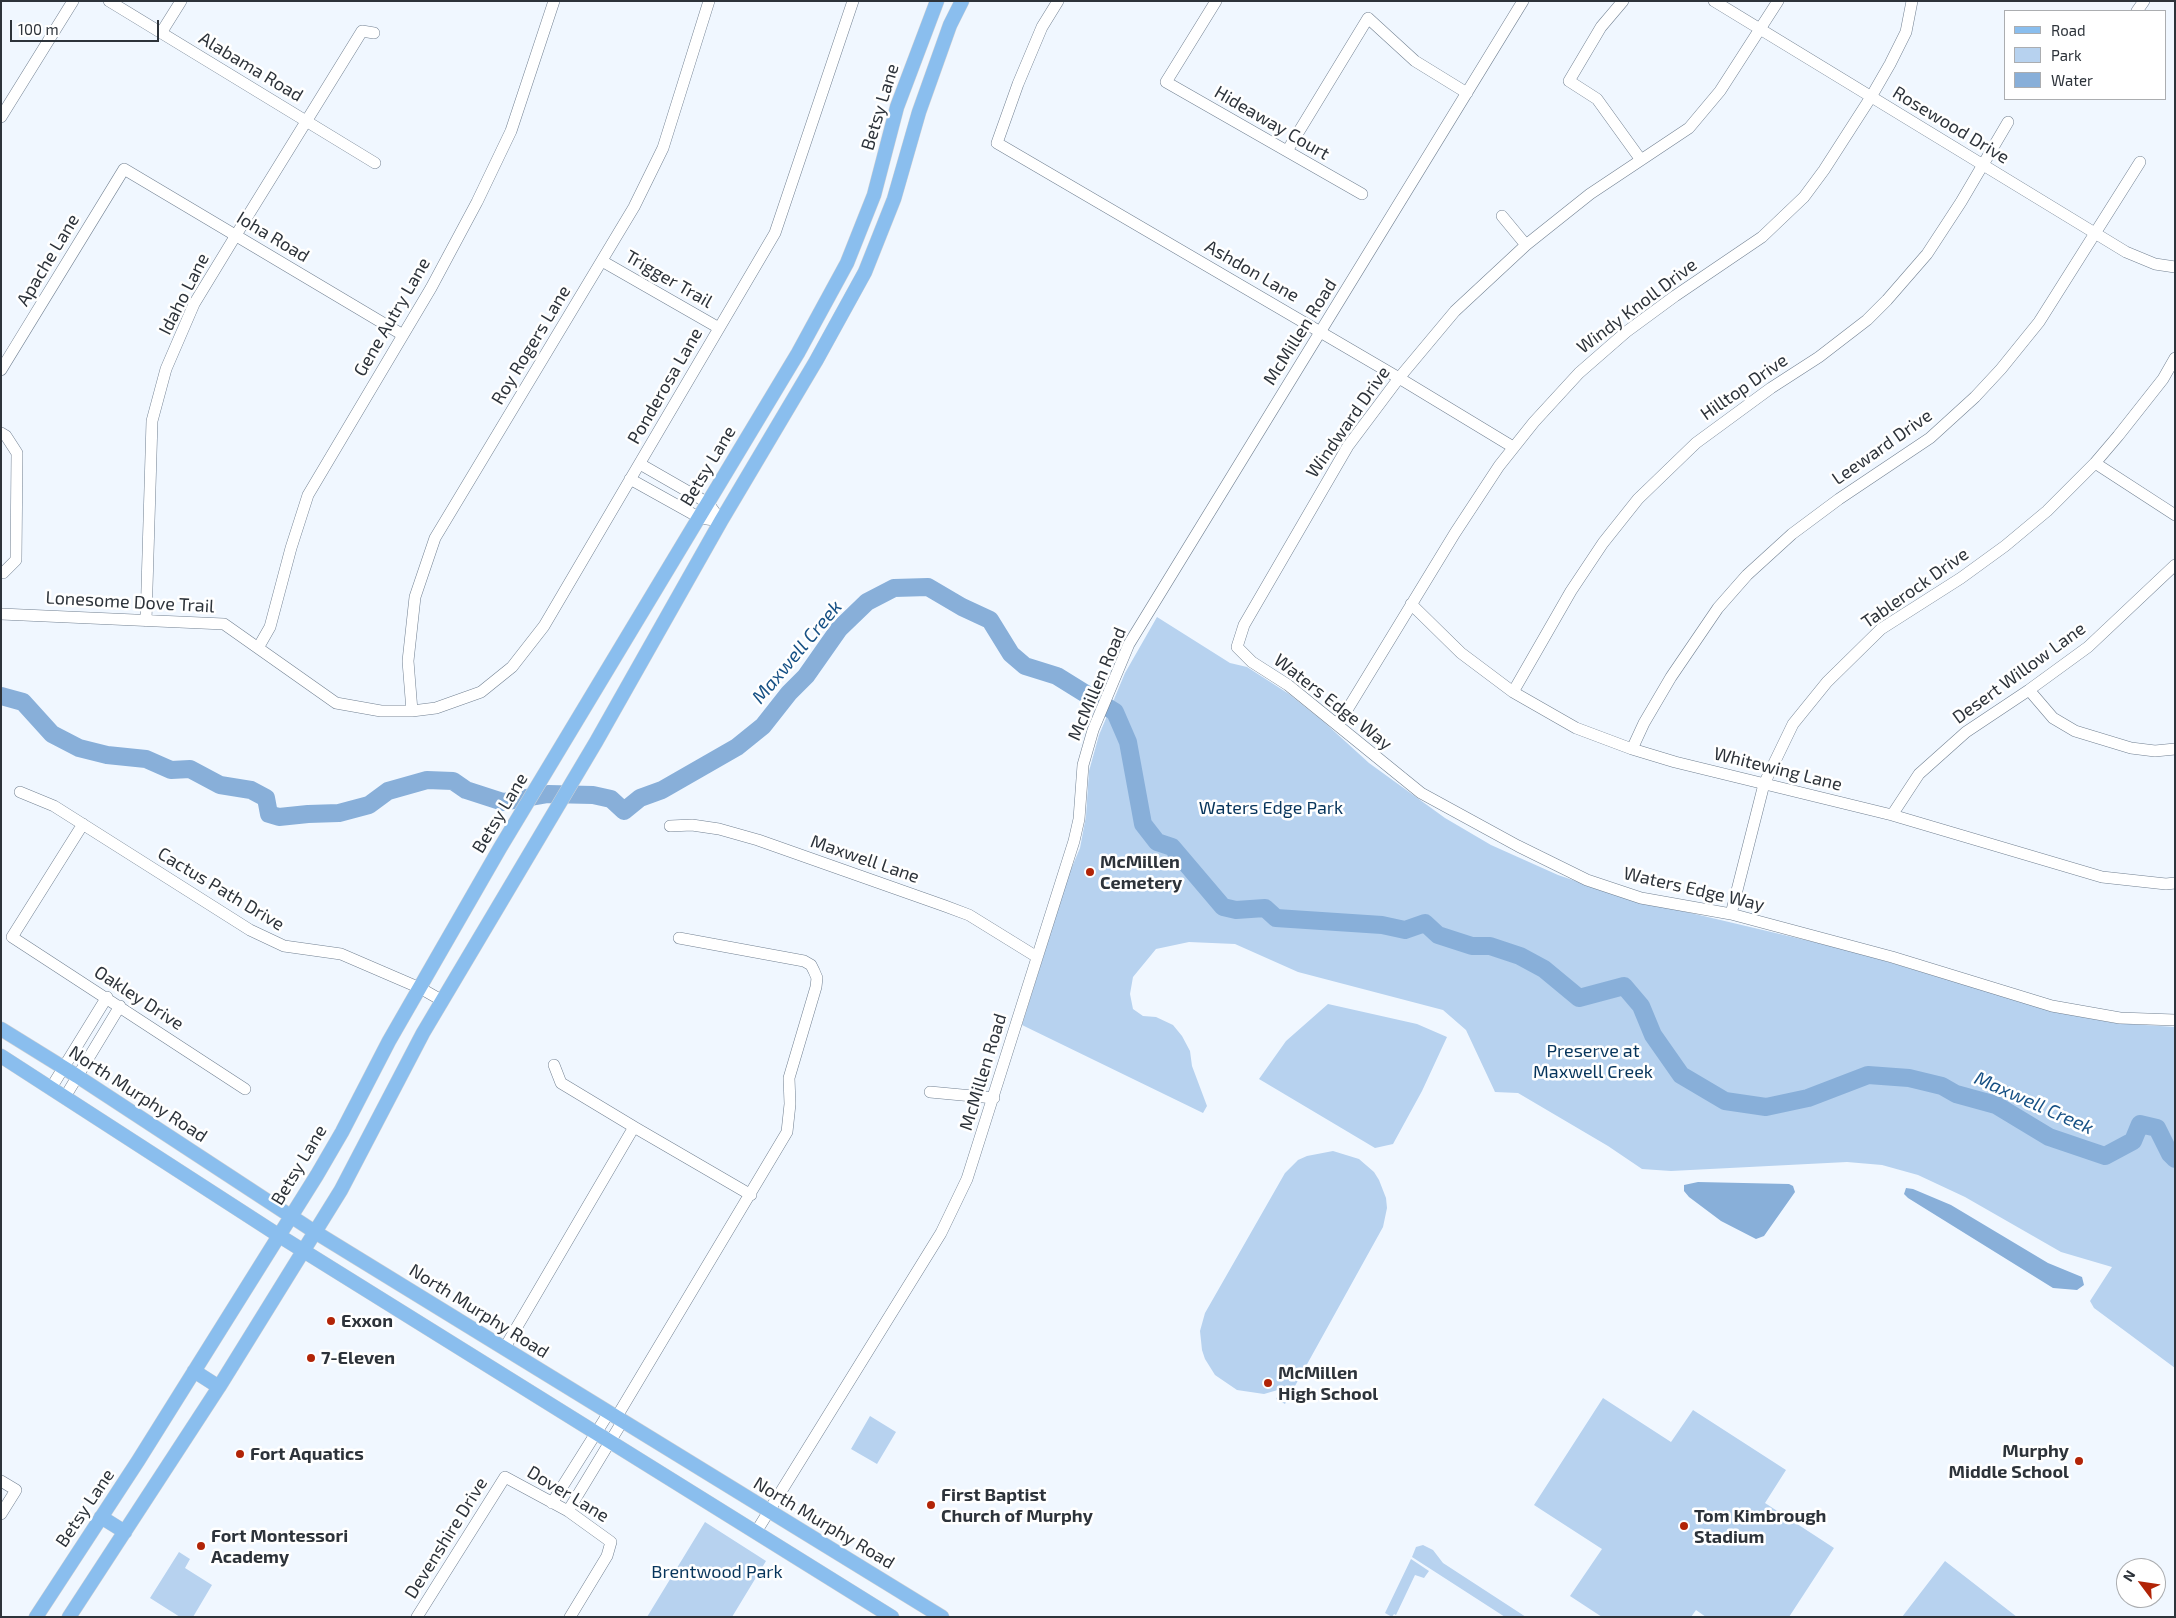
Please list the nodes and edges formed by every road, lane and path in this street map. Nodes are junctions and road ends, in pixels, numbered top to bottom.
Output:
1 (73, 1) edge
2 (109, 1) edge
3 (181, 1) edge
4 (554, 1) edge
5 (709, 1) edge
6 (853, 1) edge
7 (937, 1) edge
8 (962, 1) edge
9 (1058, 1) edge
10 (1216, 1) edge
11 (1523, 1) edge
12 (1623, 1) edge
13 (1714, 1) edge
14 (1778, 1) edge
15 (1912, 1) edge
16 (1761, 30) junction
17 (161, 33) junction
18 (374, 33) dead end
19 (1467, 93) junction
20 (1871, 97) junction
21 (1, 117) edge
22 (306, 122) junction
23 (2008, 122) dead end
24 (1287, 151) junction
25 (1641, 160) junction
26 (2140, 162) dead end
27 (374, 163) dead end
28 (1982, 165) junction
29 (124, 169) joint
30 (1362, 194) dead end
31 (1502, 216) dead end
32 (2096, 234) junction
33 (236, 235) junction
34 (1526, 244) junction
35 (602, 260) junction
36 (2175, 267) edge
37 (719, 328) junction
38 (1321, 332) junction
39 (403, 335) junction
40 (2175, 358) edge
41 (1, 370) edge
42 (1399, 378) junction
43 (1, 433) edge
44 (1513, 447) junction
45 (2095, 462) junction
46 (640, 464) junction
47 (630, 479) junction
48 (708, 503) junction
49 (2175, 515) edge
50 (700, 518) junction
51 (721, 521) junction
52 (2175, 565) edge
53 (3, 573) dead end
54 (1411, 604) junction
55 (1, 614) edge
56 (146, 620) junction
57 (1237, 647) joint
58 (258, 648) junction
59 (2029, 690) junction
60 (1513, 692) junction
61 (412, 711) junction
62 (1336, 724) junction
63 (1632, 749) junction
64 (2175, 749) edge
65 (1764, 784) junction
66 (20, 792) dead end
67 (1892, 815) junction
68 (83, 824) junction
69 (670, 826) dead end
70 (2175, 883) edge
71 (1731, 914) junction
72 (680, 938) dead end
73 (1037, 957) junction
74 (420, 988) junction
75 (107, 997) junction
76 (443, 1001) junction
77 (120, 1006) junction
78 (2175, 1020) edge
79 (1, 1029) edge
80 (1, 1056) edge
81 (554, 1065) dead end
82 (63, 1068) junction
83 (77, 1076) junction
84 (51, 1088) junction
85 (245, 1089) dead end
86 (930, 1092) dead end
87 (65, 1097) junction
88 (994, 1098) junction
89 (634, 1127) junction
90 (751, 1195) junction
91 (291, 1216) junction
92 (315, 1232) junction
93 (278, 1235) junction
94 (304, 1251) junction
95 (504, 1349) junction
96 (194, 1371) junction
97 (219, 1387) junction
98 (615, 1418) junction
99 (596, 1432) junction
100 (610, 1441) junction
101 (505, 1478) joint
102 (1, 1481) edge
103 (552, 1503) junction
104 (568, 1511) junction
105 (768, 1512) junction
106 (1, 1514) edge
107 (101, 1517) junction
108 (125, 1532) junction
109 (756, 1532) junction
110 (36, 1617) edge
111 (69, 1617) edge
112 (417, 1617) edge
113 (570, 1617) edge
114 (892, 1617) edge
115 (942, 1617) edge

1 - 21 street
2 - 17 street, Alabama Road
3 - 17 street
4 - 39 street, Gene Autry Lane
5 - 35 street, Roy Rogers Lane
6 - 37 street, Ponderosa Lane
7 - 48 main road, Betsy Lane
8 - 51 main road
9 - 38 street, Ashdon Lane
10 - 24 street, Hideaway Court
11 - 19 street, McMillen Road
12 - 25 street
13 - 16 street, Rosewood Drive
14 - 16 street, Windward Drive
15 - 20 street, Windy Knoll Drive
16 - 20 street, Rosewood Drive
16 - 25 street, Windward Drive
17 - 22 street, Alabama Road
18 - 22 street, Idaho Lane
19 - 24 street
19 - 38 street, McMillen Road
20 - 28 street, Rosewood Drive
20 - 44 street, Windy Knoll Drive
22 - 27 street, Alabama Road
22 - 33 street, Idaho Lane
23 - 28 street, Hilltop Drive
24 - 30 street, Hideaway Court
25 - 34 street, Windward Drive
26 - 32 street, Leeward Drive
28 - 32 street, Rosewood Drive
28 - 60 street, Hilltop Drive
29 - 33 street, Ioha Road
29 - 41 street, Apache Lane
31 - 34 street
32 - 36 street, Rosewood Drive
32 - 63 street, Leeward Drive
33 - 39 street, Ioha Road
33 - 56 street, Idaho Lane
34 - 42 street, Windward Drive
35 - 37 street, Trigger Trail
35 - 61 street, Roy Rogers Lane
37 - 46 street, Ponderosa Lane
38 - 42 street, Ashdon Lane
38 - 73 street, McMillen Road
39 - 58 street, Gene Autry Lane
40 - 45 street, Tablerock Drive
42 - 44 street, Ashdon Lane
42 - 57 street, Windward Drive
43 - 53 street
44 - 54 street, Windy Knoll Drive
45 - 49 street
45 - 65 street, Tablerock Drive
46 - 47 street, Ponderosa Lane
46 - 48 street
47 - 50 street
47 - 61 street, Ponderosa Lane
48 - 50 main road, Betsy Lane
48 - 51 street
50 - 51 street
50 - 74 main road, Betsy Lane
51 - 76 main road
52 - 59 street, Desert Willow Lane
54 - 60 street, Whitewing Lane
54 - 62 street, Windy Knoll Drive
55 - 56 street, Lonesome Dove Trail
56 - 58 street, Lonesome Dove Trail
57 - 62 street, Waters Edge Way
58 - 61 street, Lonesome Dove Trail
59 - 64 street
59 - 67 street, Desert Willow Lane
60 - 63 street, Whitewing Lane
62 - 71 street, Waters Edge Way
63 - 65 street, Whitewing Lane
65 - 67 street, Whitewing Lane
65 - 71 street, Tablerock Drive
66 - 68 street, Cactus Path Drive
67 - 70 street, Whitewing Lane
68 - 74 street, Cactus Path Drive
68 - 75 street, Oakley Drive
69 - 73 street, Maxwell Lane
71 - 78 street, Waters Edge Way
72 - 90 street
73 - 88 street, McMillen Road
74 - 76 street, Cactus Path Drive
74 - 91 main road, Betsy Lane
75 - 77 street, Oakley Drive
75 - 82 street
76 - 92 main road
77 - 83 street
77 - 85 street, Oakley Drive
79 - 82 main road, North Murphy Road
80 - 84 main road
81 - 89 street
82 - 83 main road, North Murphy Road
82 - 84 street
83 - 87 street
83 - 91 main road, North Murphy Road
84 - 87 main road
86 - 88 street
87 - 93 main road
88 - 105 street, McMillen Road
89 - 90 street
89 - 95 street
90 - 98 street
91 - 92 main road, North Murphy Road
91 - 93 main road, Betsy Lane
92 - 94 main road
92 - 95 main road, North Murphy Road
93 - 94 main road
93 - 96 main road, Betsy Lane
94 - 97 main road
94 - 99 main road
95 - 98 main road, North Murphy Road
96 - 97 main road
96 - 107 main road, Betsy Lane
97 - 108 main road
98 - 99 street
98 - 100 street
98 - 105 main road, North Murphy Road
99 - 100 main road
99 - 103 street
100 - 104 street
100 - 109 main road
101 - 103 street, Dover Lane
101 - 112 street, Devenshire Drive
102 - 106 street
103 - 104 street, Dover Lane
104 - 113 street, Dover Lane
105 - 109 street, McMillen Road
105 - 115 main road, North Murphy Road
107 - 108 main road
107 - 110 main road, Betsy Lane
108 - 111 main road
109 - 114 main road

